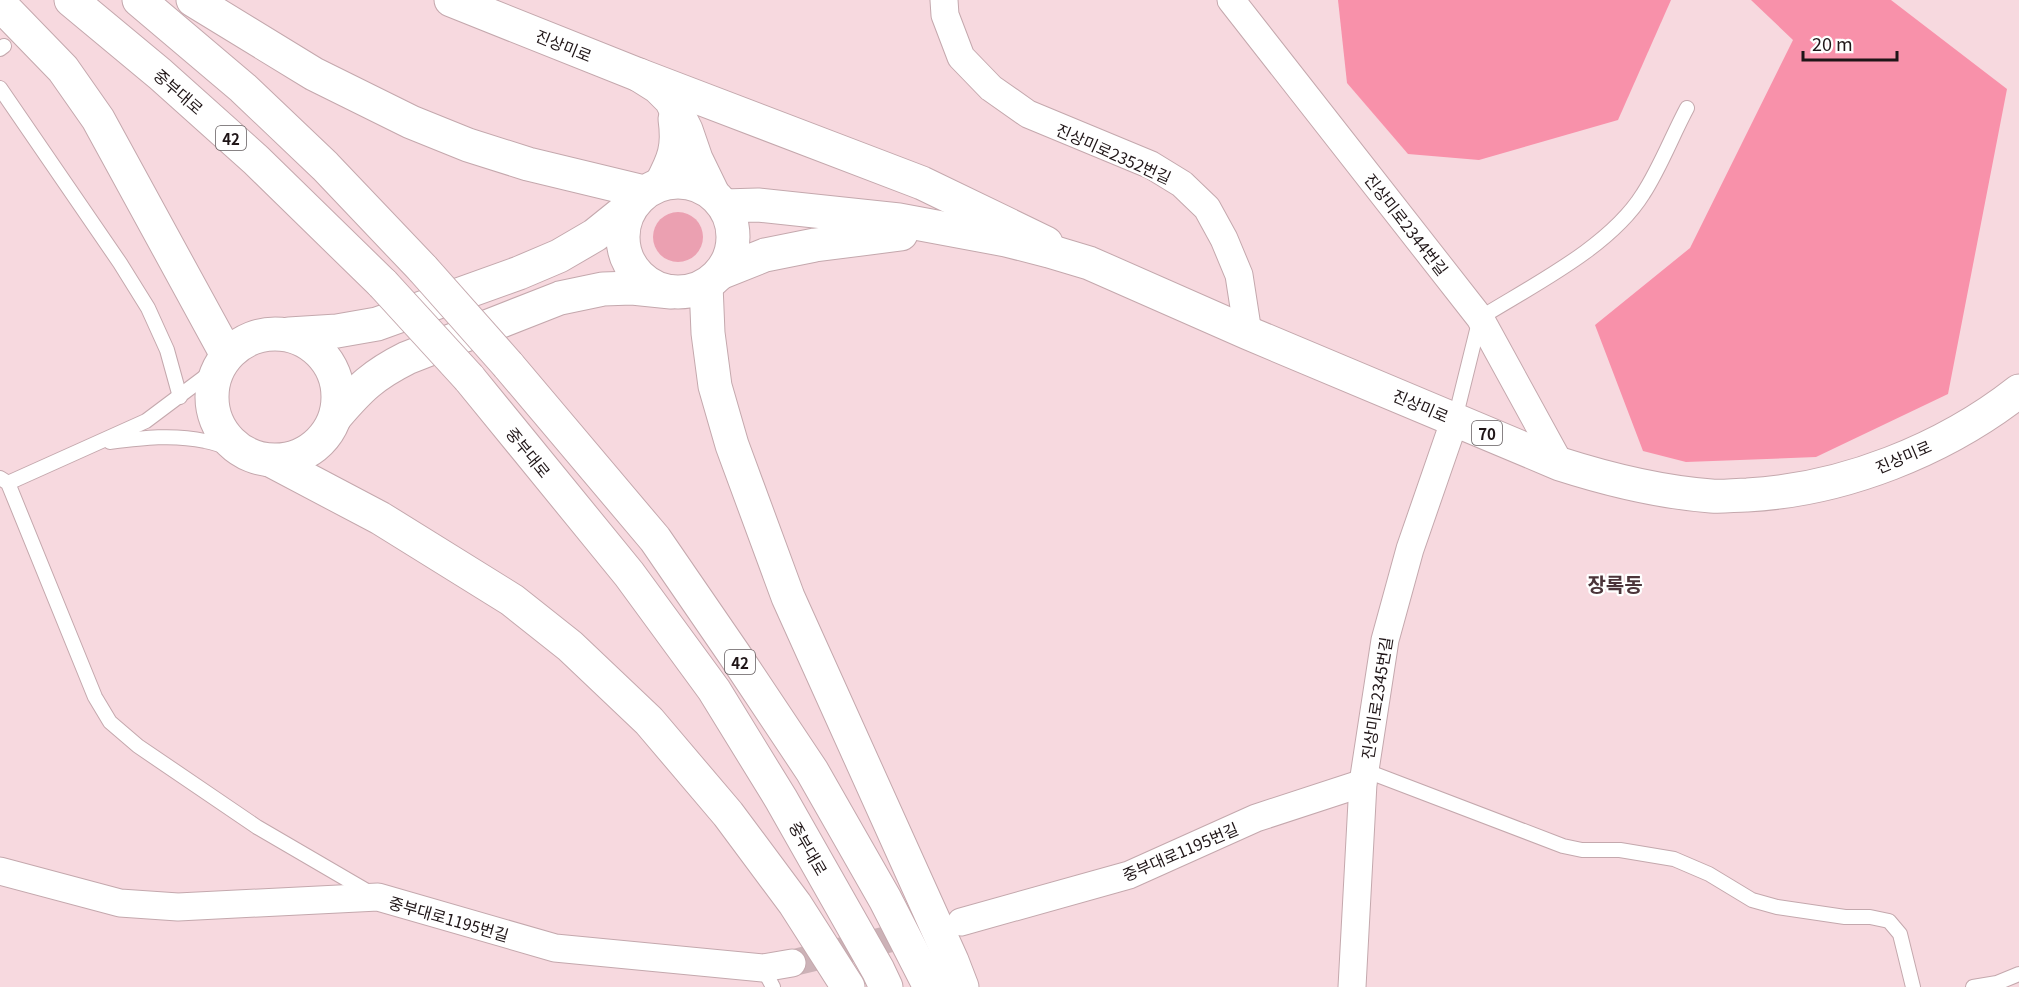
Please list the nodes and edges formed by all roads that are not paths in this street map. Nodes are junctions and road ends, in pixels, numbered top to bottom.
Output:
1 (71, 0) edge
2 (139, 0) edge
3 (193, 0) edge
4 (944, 0) edge
5 (1231, 0) edge
6 (457, 1) edge
7 (0, 4) edge
8 (639, 75) junction
9 (0, 88) edge
10 (670, 100) junction
11 (1687, 108) dead end
12 (645, 194) junction
13 (718, 199) junction
14 (960, 232) junction
15 (1089, 263) junction
16 (713, 279) junction
17 (671, 292) junction
18 (1480, 318) junction
19 (1248, 333) junction
20 (289, 334) junction
21 (223, 361) junction
22 (2019, 391) edge
23 (180, 397) junction
24 (336, 416) junction
25 (1455, 419) junction
26 (96, 444) junction
27 (261, 458) junction
28 (1560, 464) junction
29 (4, 481) edge
30 (1364, 777) junction
31 (0, 871) edge
32 (378, 897) junction
33 (961, 922) dead end
34 (792, 963) tunnel mouth
35 (2019, 974) edge
36 (768, 978) edge
37 (848, 987) edge
38 (886, 987) edge
39 (930, 987) edge
40 (962, 987) edge
41 (1352, 987) edge
42 (1913, 987) edge
43 (1973, 987) edge

1 - 38 main road, 중부대로 / 42, bridge
2 - 39 main road, 42, bridge
3 - 12 main road
4 - 19 street, 진상미로2352번길
5 - 18 street, 진상미로2344번길
6 - 8 main road, 진상미로
7 - 21 main road
8 - 10 main road, 진상미로
8 - 15 main road
9 - 23 lane
10 - 12 main road
10 - 13 main road
11 - 18 lane
12 - 13 main road
12 - 17 main road
12 - 20 main road
13 - 14 main road
13 - 16 main road
14 - 15 main road, 진상미로 / 70
14 - 16 main road
15 - 19 main road, 진상미로 / 70
16 - 17 main road
16 - 40 main road
17 - 24 main road
18 - 25 lane
18 - 28 street, 진상미로2344번길
19 - 25 main road, 진상미로 / 70
20 - 21 main road
20 - 24 main road
21 - 23 lane
21 - 27 main road
22 - 28 main road, 진상미로 / 70
23 - 26 lane
24 - 27 main road
25 - 28 main road, 진상미로 / 70
25 - 30 street, 진상미로2345번길
26 - 27 lane
26 - 29 lane
27 - 37 main road
29 - 32 lane
30 - 33 street, 중부대로1195번길
30 - 41 street, 진상미로2345번길
30 - 42 lane
31 - 32 street, 중부대로1195번길
32 - 36 street, 중부대로1195번길
34 - 36 street, 중부대로1195번길
35 - 43 lane

